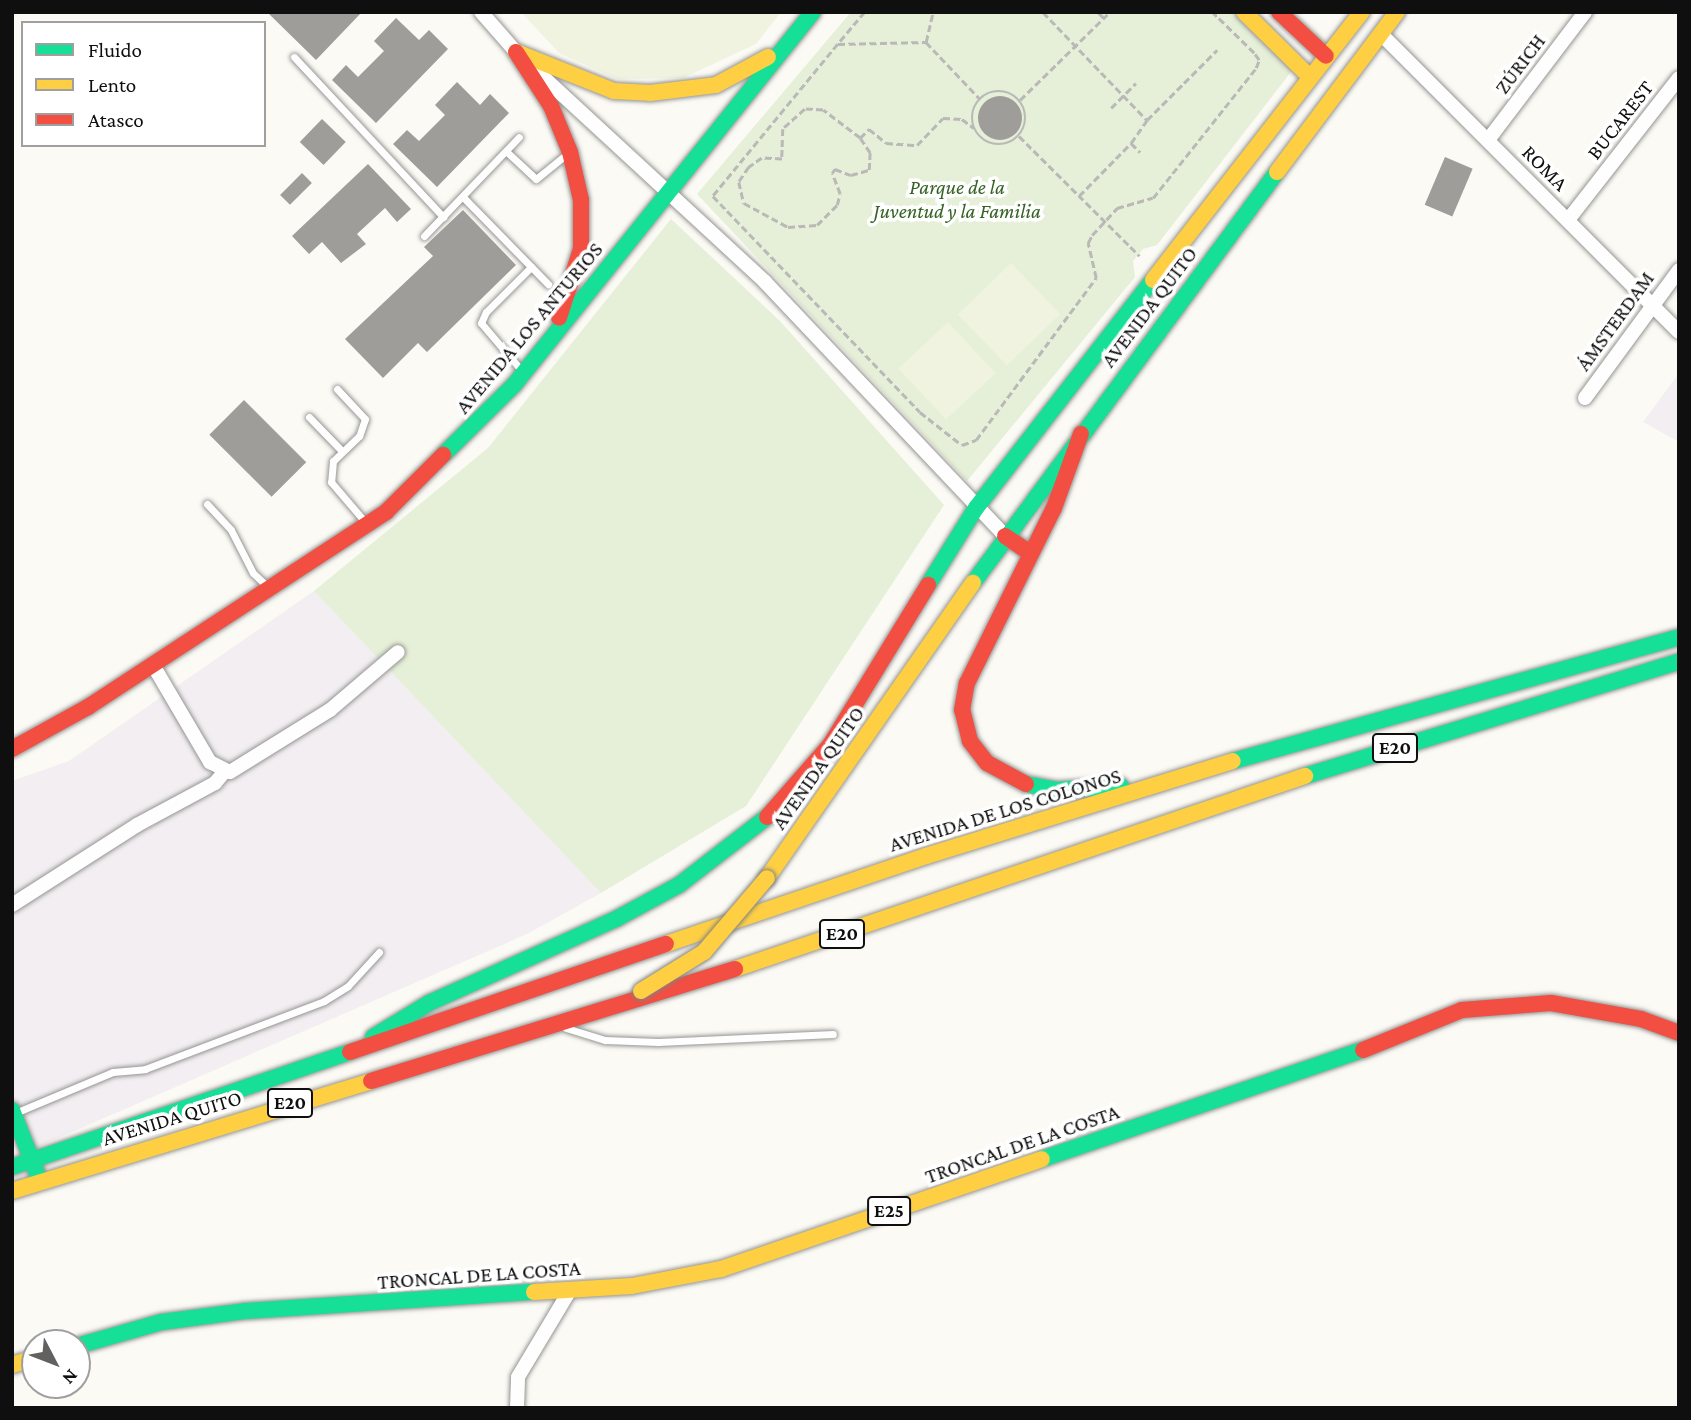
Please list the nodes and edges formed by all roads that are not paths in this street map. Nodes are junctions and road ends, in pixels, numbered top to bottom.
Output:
1 (481, 12) edge
2 (813, 12) edge
3 (1244, 12) edge
4 (1279, 12) edge
5 (1362, 12) edge
6 (1397, 12) edge
7 (1585, 12) edge
8 (1381, 34) junction
9 (787, 45) junction
10 (516, 52) junction
11 (1326, 56) junction
12 (294, 57) dead end
13 (1309, 76) junction
14 (1679, 78) edge
15 (519, 137) dead end
16 (1488, 140) junction
17 (570, 152) junction
18 (508, 153) junction
19 (669, 190) junction
20 (463, 197) junction
21 (443, 217) junction
22 (1568, 220) junction
23 (424, 236) dead end
24 (531, 267) junction
25 (1679, 270) edge
26 (548, 284) dead end
27 (1653, 304) junction
28 (1679, 332) edge
29 (545, 347) junction
30 (523, 373) junction
31 (337, 389) dead end
32 (1585, 398) dead end
33 (309, 417) dead end
34 (1080, 434) junction
35 (342, 451) junction
36 (207, 504) dead end
37 (976, 508) junction
38 (367, 524) junction
39 (1005, 536) junction
40 (1030, 553) junction
41 (270, 588) junction
42 (1679, 637) edge
43 (398, 652) dead end
44 (1679, 662) edge
45 (153, 665) junction
46 (12, 749) edge
47 (225, 771) junction
48 (1199, 771) junction
49 (12, 905) edge
50 (379, 952) dead end
51 (560, 1021) junction
52 (833, 1034) dead end
53 (1679, 1034) edge
54 (352, 1050) junction
55 (13, 1112) edge
56 (19, 1138) edge
57 (33, 1160) junction
58 (12, 1167) edge
59 (40, 1181) junction
60 (12, 1191) edge
61 (570, 1290) junction
62 (91, 1342) edge
63 (517, 1408) edge

1 - 10 street
2 - 9 main road, AVENIDA LOS ANTURIOS
3 - 13 main road
4 - 11 main road
5 - 11 main road, AVENIDA QUITO
6 - 8 main road, AVENIDA QUITO
7 - 16 street, ZÚRICH
8 - 16 street, ROMA
8 - 34 main road, AVENIDA QUITO
9 - 10 main road
9 - 19 main road, AVENIDA LOS ANTURIOS
10 - 17 main road
10 - 19 street
11 - 13 main road, AVENIDA QUITO
12 - 21 lane
13 - 37 main road, AVENIDA QUITO
14 - 22 street, BUCAREST
15 - 18 lane
16 - 22 street, ROMA
17 - 18 lane
17 - 29 main road
18 - 20 lane
19 - 29 main road, AVENIDA LOS ANTURIOS
19 - 37 street
20 - 21 lane
20 - 24 lane
21 - 23 lane
22 - 27 street, ROMA
24 - 26 lane
24 - 30 lane
25 - 27 street, ÁMSTERDAM
27 - 28 street, ROMA
27 - 32 street, ÁMSTERDAM
29 - 30 main road, AVENIDA LOS ANTURIOS
30 - 38 main road, AVENIDA LOS ANTURIOS
31 - 35 lane
33 - 35 lane
34 - 39 main road, AVENIDA QUITO
34 - 40 main road
35 - 38 lane
36 - 41 lane
37 - 39 street
37 - 54 main road, AVENIDA QUITO
38 - 41 main road, AVENIDA LOS ANTURIOS
39 - 40 main road
39 - 51 main road, AVENIDA QUITO, bridge
40 - 48 main road
41 - 45 main road, AVENIDA LOS ANTURIOS
42 - 48 main road, AVENIDA DE LOS COLONOS / E20
43 - 47 street
44 - 51 main road, E20
45 - 46 main road, AVENIDA LOS ANTURIOS
45 - 47 street
47 - 49 street
48 - 54 main road, AVENIDA DE LOS COLONOS / E20
50 - 55 lane
51 - 52 lane
51 - 59 main road, AVENIDA QUITO / E20
53 - 61 main road, TRONCAL DE LA COSTA / E25
54 - 57 main road, AVENIDA QUITO / E20
55 - 56 main road
56 - 57 main road
57 - 58 main road, AVENIDA QUITO / E20
57 - 59 main road
59 - 60 main road, AVENIDA QUITO / E20
61 - 62 main road, TRONCAL DE LA COSTA / E25
61 - 63 street

